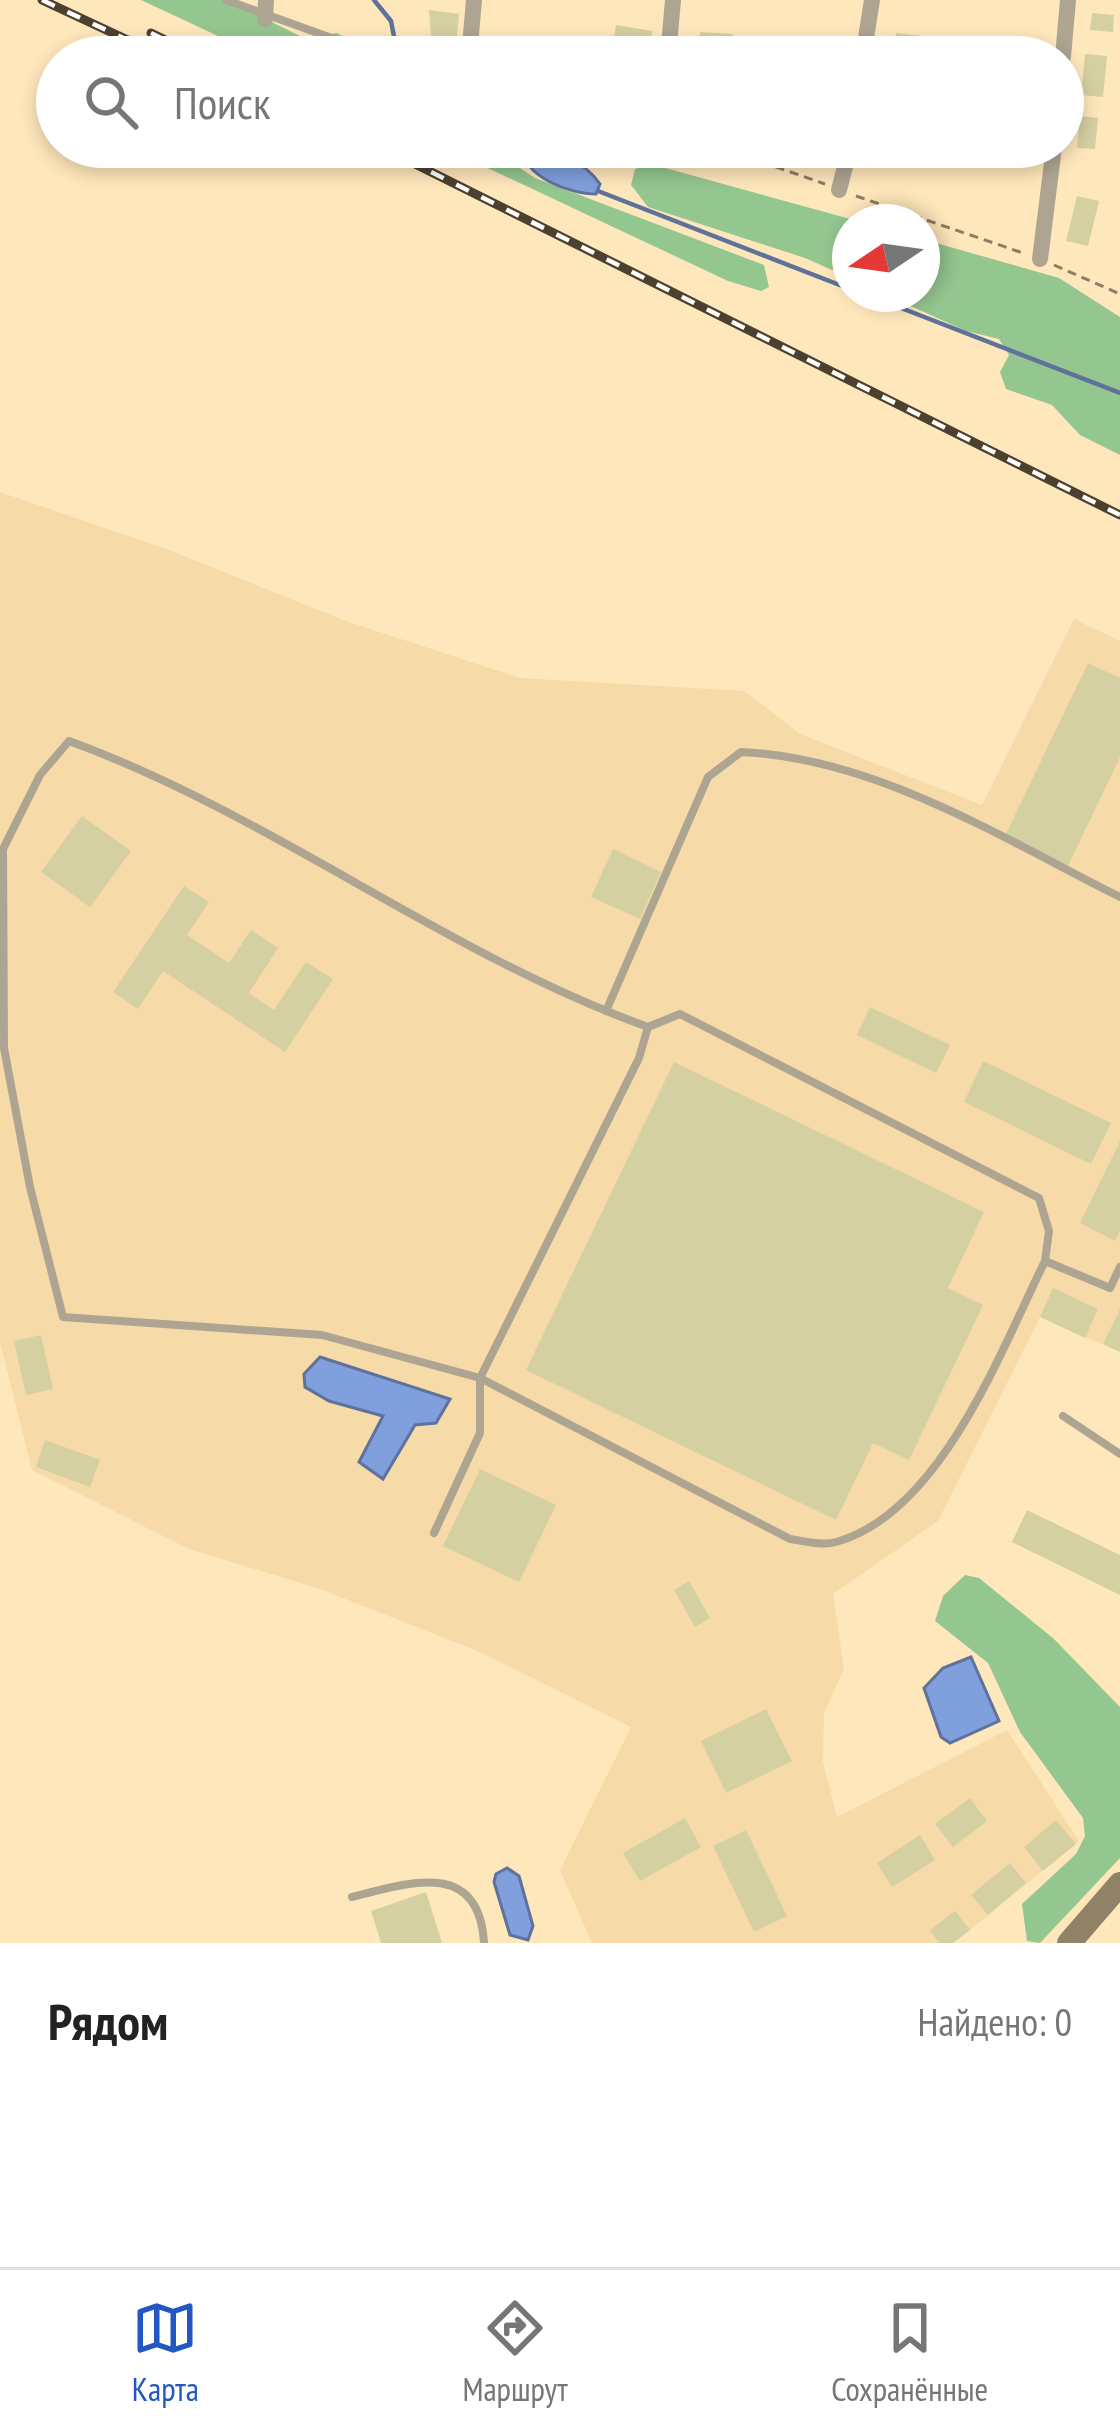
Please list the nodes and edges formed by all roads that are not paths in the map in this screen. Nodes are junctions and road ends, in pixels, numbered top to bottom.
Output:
1 (226, 0) edge
2 (474, 0) edge
3 (673, 0) edge
4 (872, 0) edge
5 (1068, 0) edge
6 (265, 9) edge
7 (328, 36) edge
8 (471, 36) edge
9 (670, 36) edge
10 (866, 36) edge
11 (1065, 36) edge
12 (845, 168) edge
13 (1051, 168) edge
14 (839, 190) road end
15 (1040, 259) road end
16 (1120, 897) edge
17 (605, 1011) junction
18 (649, 1027) junction
19 (1045, 1261) junction
20 (1120, 1268) edge
21 (480, 1378) junction
22 (1063, 1416) dead end
23 (1120, 1454) edge
24 (434, 1533) dead end
25 (1120, 1884) edge
26 (352, 1897) dead end
27 (484, 1943) edge
28 (1070, 1943) edge

1 - 6 lane
2 - 8 street
3 - 9 street
4 - 10 street
5 - 11 street
6 - 7 lane
12 - 14 street
13 - 15 street
16 - 17 lane
17 - 18 lane
17 - 21 lane
18 - 19 lane
18 - 21 lane
19 - 20 lane
19 - 21 lane
21 - 24 lane
22 - 23 lane
25 - 28 street
26 - 27 lane

